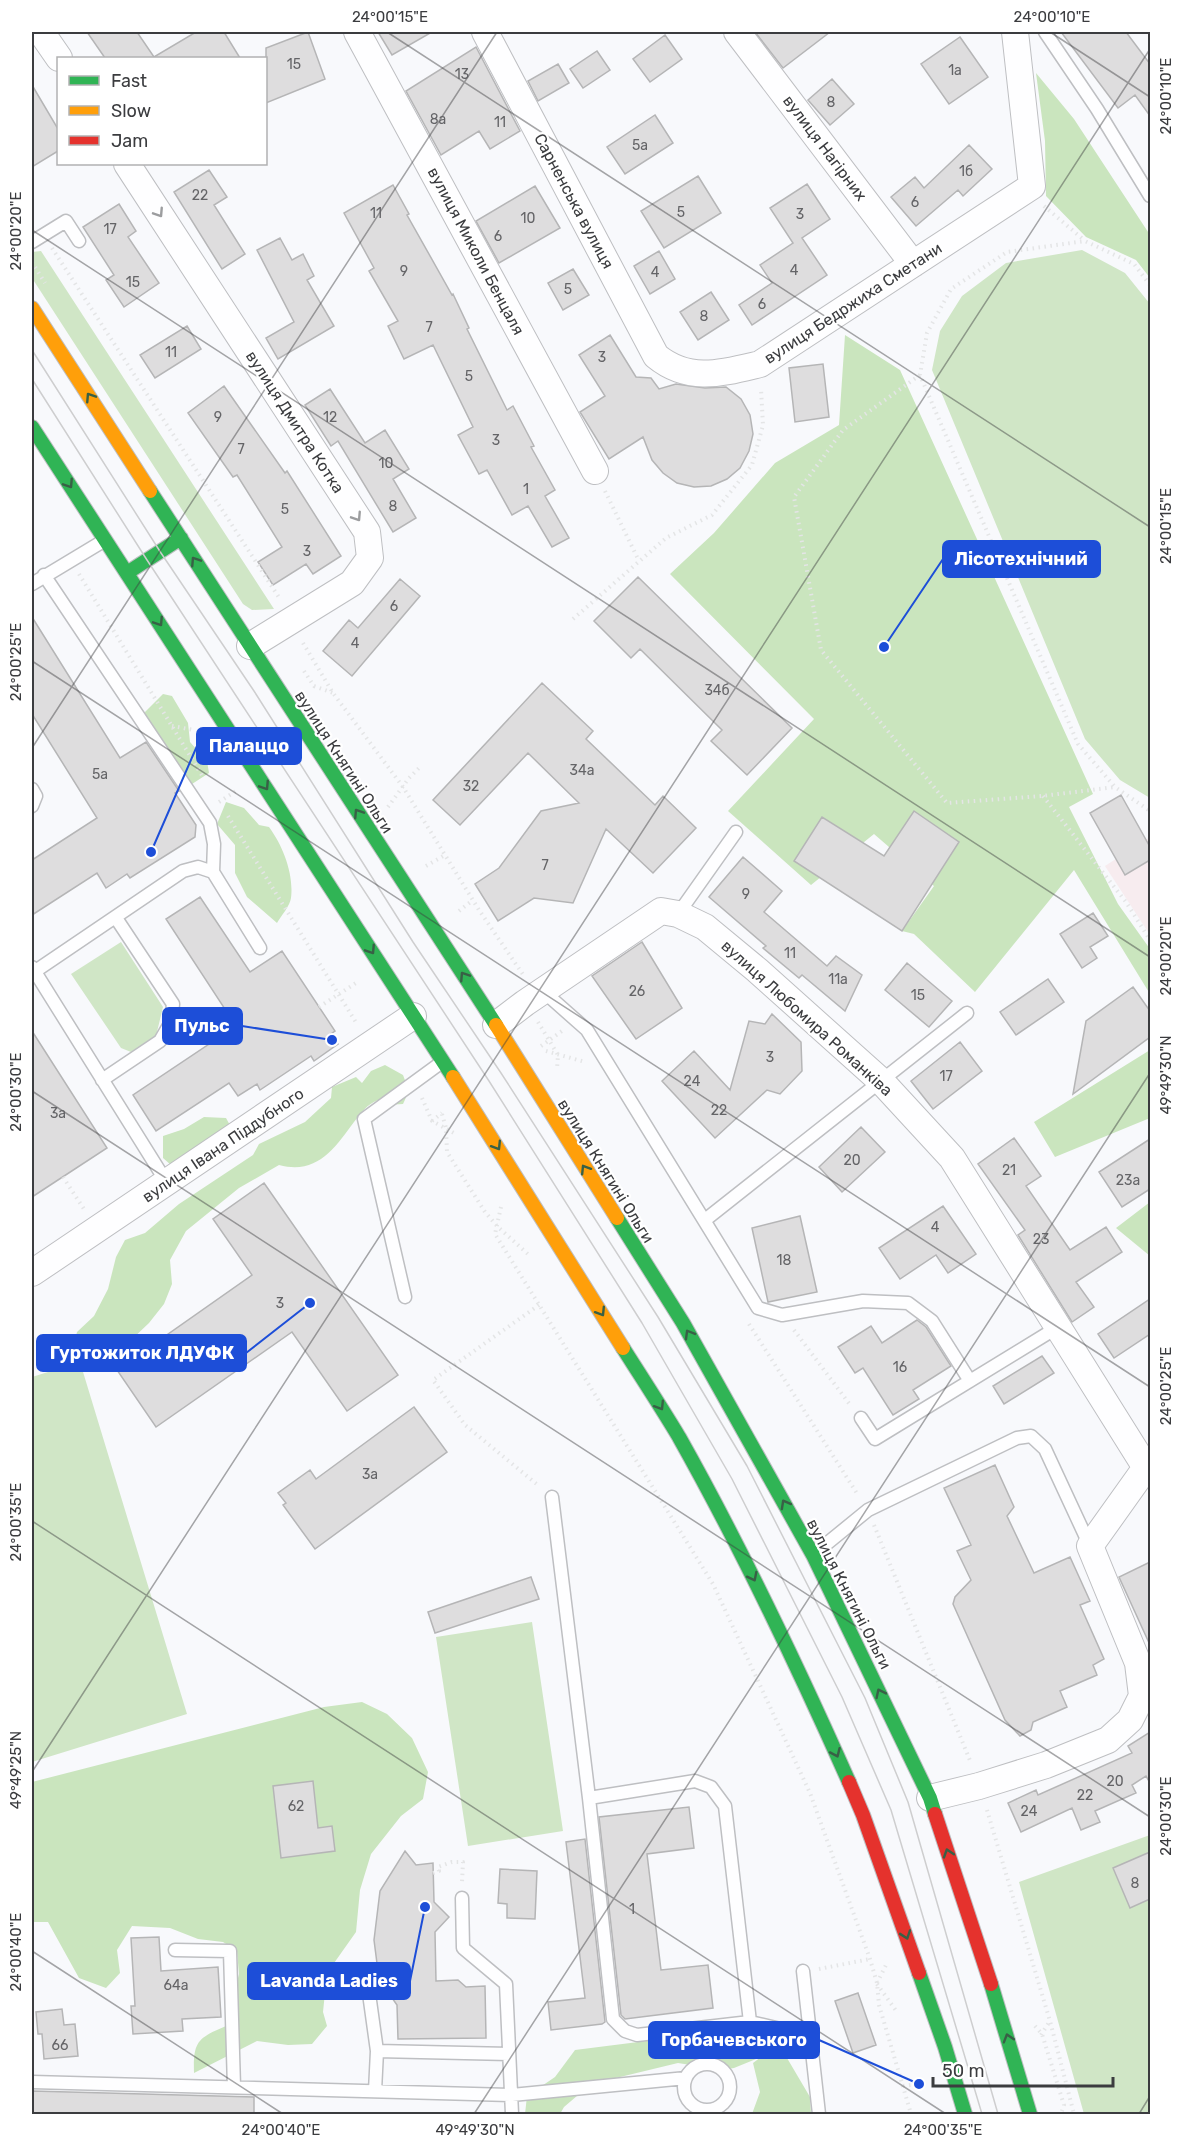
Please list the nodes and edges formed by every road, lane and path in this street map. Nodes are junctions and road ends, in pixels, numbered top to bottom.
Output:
1 (41, 32) edge
2 (357, 32) edge
3 (485, 32) edge
4 (737, 32) edge
5 (1015, 32) edge
6 (1045, 32) edge
7 (58, 57) edge
8 (128, 165) edge
9 (1025, 190) junction
10 (1150, 195) edge
11 (44, 235) junction
12 (79, 241) dead end
13 (1085, 241) junction
14 (32, 242) edge
15 (913, 264) junction
16 (1150, 285) edge
17 (32, 308) edge
18 (760, 364) junction
19 (668, 366) joint
20 (920, 375) junction
21 (33, 433) edge
22 (596, 471) joint
23 (181, 538) junction
24 (105, 540) junction
25 (639, 561) junction
26 (127, 573) junction
27 (44, 575) junction
28 (32, 584) edge
29 (285, 608) dead end
30 (573, 619) dead end
31 (302, 641) dead end
32 (250, 646) junction
33 (172, 726) dead end
34 (198, 730) dead end
35 (421, 766) dead end
36 (403, 787) junction
37 (1115, 787) junction
38 (32, 789) edge
39 (237, 790) dead end
40 (1042, 796) junction
41 (219, 802) dead end
42 (32, 806) edge
43 (387, 808) dead end
44 (1150, 811) edge
45 (736, 832) dead end
46 (445, 855) junction
47 (426, 866) dead end
48 (213, 873) junction
49 (473, 900) junction
50 (459, 911) dead end
51 (678, 915) junction
52 (117, 918) junction
53 (1150, 940) edge
54 (260, 948) dead end
55 (33, 970) edge
56 (521, 970) dead end
57 (358, 982) dead end
58 (543, 991) junction
59 (319, 1007) dead end
60 (967, 1013) dead end
61 (413, 1016) junction
62 (496, 1025) junction
63 (563, 1031) dead end
64 (443, 1062) junction
65 (585, 1062) dead end
66 (102, 1080) junction
67 (881, 1081) junction
68 (432, 1121) dead end
69 (63, 1177) dead end
70 (167, 1183) junction
71 (502, 1198) dead end
72 (88, 1216) dead end
73 (705, 1221) junction
74 (497, 1226) junction
75 (531, 1257) dead end
76 (32, 1273) edge
77 (405, 1297) dead end
78 (539, 1305) junction
79 (782, 1315) junction
80 (1058, 1327) junction
81 (970, 1381) junction
82 (861, 1418) joint
83 (1149, 1468) edge
84 (552, 1497) joint
85 (1090, 1546) junction
86 (813, 1555) junction
87 (589, 1798) junction
88 (930, 1798) junction
89 (433, 1873) dead end
90 (462, 1878) dead end
91 (462, 1898) dead end
92 (175, 1950) dead end
93 (892, 1956) dead end
94 (870, 1959) junction
95 (830, 1967) dead end
96 (803, 1971) dead end
97 (366, 1972) dead end
98 (877, 1983) junction
99 (897, 2012) dead end
100 (1050, 2020) dead end
101 (750, 2022) junction
102 (809, 2028) junction
103 (1036, 2042) dead end
104 (377, 2051) junction
105 (509, 2054) junction
106 (686, 2078) dead end
107 (32, 2082) edge
108 (919, 2084) dead end
109 (903, 2086) junction
110 (234, 2087) junction
111 (375, 2091) junction
112 (512, 2096) junction
113 (1072, 2104) dead end
114 (1056, 2105) dead end
115 (512, 2115) edge
116 (819, 2115) edge
117 (911, 2115) edge
118 (966, 2115) edge
119 (1030, 2115) edge

1 - 7 street
2 - 22 street, вулиця Миколи Бенцаля
3 - 19 street, Сарненська вулиця
4 - 15 street, вулиця Нагірних
5 - 9 street
6 - 10 lane
8 -> 32 street, вулиця Дмитра Котка
9 - 13 path
9 - 15 street, вулиця Бедржиха Сметани
11 - 12 lane
11 - 14 lane
11 - 29 path
13 - 16 path
13 - 20 path
15 - 18 street, вулиця Бедржиха Сметани
23 -> 17 main road, вулиця Княгині Ольги
18 - 19 street, вулиця Бедржиха Сметани
18 - 25 path
20 - 37 path
20 - 40 path
21 -> 24 main road
22 - 25 path
23 - 26 main road
32 -> 23 main road, вулиця Княгині Ольги
24 - 26 main road
24 - 27 lane
25 - 30 path
26 -> 61 main road
27 - 28 lane
27 - 48 lane
31 - 36 path
62 -> 32 main road, вулиця Княгині Ольги
33 - 34 path
35 - 36 path
36 - 43 path
36 - 46 path
37 - 40 path
37 - 44 path
38 - 42 lane
39 - 41 path
40 - 53 path
45 - 51 lane
46 - 47 path
46 - 49 path
48 - 52 lane
48 - 54 lane
49 - 50 path
49 - 56 path
51 - 58 street, вулиця Любомира Романківа
51 - 67 street, вулиця Любомира Романківа
52 - 55 lane
52 - 66 lane
55 - 66 lane
57 - 59 path
58 - 62 street, вулиця Любомира Романківа
58 - 73 lane
60 - 67 lane
61 - 64 main road
61 - 70 street, вулиця Івана Піддубного
86 -> 62 main road, вулиця Княгині Ольги
63 - 65 path
64 - 77 lane
64 -> 118 main road
66 - 70 lane
67 - 73 lane
67 - 80 street, вулиця Любомира Романківа
68 - 74 path
69 - 72 path
70 - 76 street, вулиця Івана Піддубного
71 - 74 path
73 - 79 lane
74 - 75 path
74 - 78 path
78 - 84 path
78 - 94 path
79 - 81 lane
79 - 82 path
80 - 81 lane
80 - 83 street, вулиця Любомира Романківа
81 - 82 lane
83 - 85 street, вулиця Любомира Романківа
84 - 87 lane
85 - 86 lane
85 - 88 street
88 -> 86 main road, вулиця Княгині Ольги
87 - 101 lane
87 - 101 lane
119 -> 88 main road, вулиця Княгині Ольги
89 - 90 path
91 - 105 lane
92 - 110 lane
93 - 98 path
94 - 95 path
94 - 98 path
96 - 102 lane
97 - 104 lane
98 - 99 path
98 - 109 path
100 - 103 path
101 - 102 lane
102 - 116 lane
104 - 105 lane
104 - 111 lane
105 - 112 lane
106 - 112 lane
107 - 110 lane
108 - 109 path
109 - 117 path
110 - 111 lane
111 - 112 lane
112 - 115 lane
113 - 114 path

